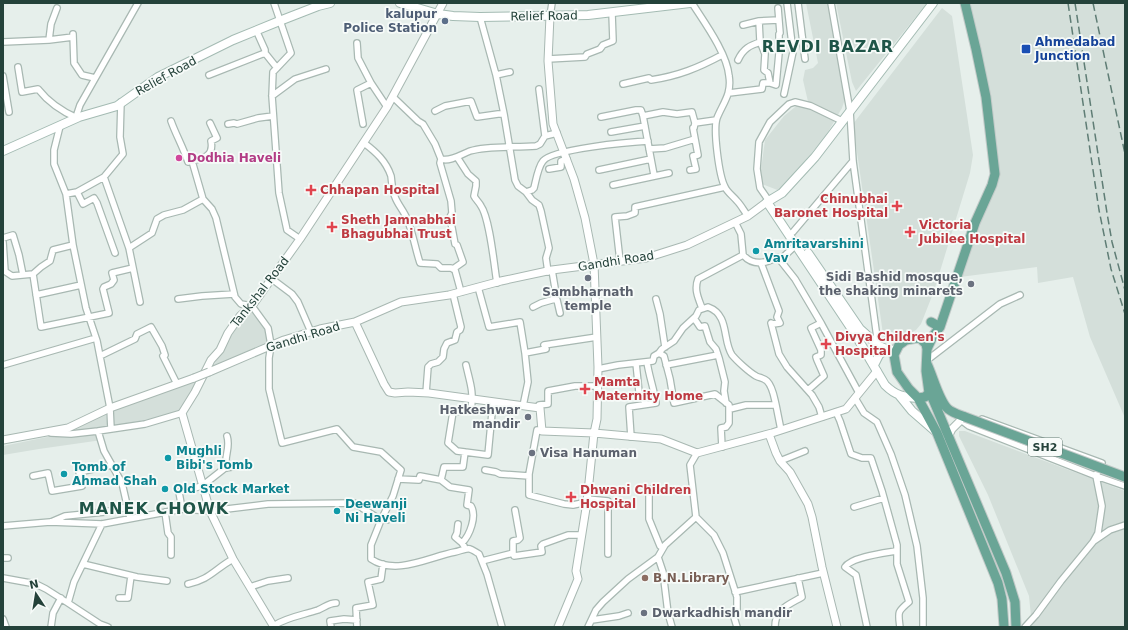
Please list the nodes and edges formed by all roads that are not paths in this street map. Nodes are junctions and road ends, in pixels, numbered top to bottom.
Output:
1 (138, 3) edge
2 (274, 3) edge
3 (330, 3) edge
4 (443, 3) edge
5 (552, 3) edge
6 (689, 3) edge
7 (786, 3) edge
8 (798, 3) edge
9 (832, 3) edge
10 (933, 3) edge
11 (965, 3) edge
12 (405, 4) edge
13 (57, 8) dead end
14 (778, 8) dead end
15 (612, 13) junction
16 (438, 14) junction
17 (550, 16) junction
18 (480, 17) junction
19 (779, 20) junction
20 (280, 21) junction
21 (759, 21) junction
22 (743, 25) dead end
23 (256, 30) junction
24 (49, 40) junction
25 (3, 42) edge
26 (761, 42) junction
27 (357, 43) dead end
28 (265, 53) junction
29 (722, 55) junction
30 (548, 59) junction
31 (805, 59) dead end
32 (738, 60) dead end
33 (18, 67) dead end
34 (276, 68) junction
35 (326, 69) dead end
36 (510, 72) dead end
37 (209, 75) dead end
38 (496, 75) junction
39 (3, 76) edge
40 (95, 78) junction
41 (372, 83) junction
42 (770, 83) junction
43 (624, 84) dead end
44 (539, 90) dead end
45 (729, 93) junction
46 (784, 94) dead end
47 (272, 96) junction
48 (393, 97) junction
49 (121, 102) junction
50 (388, 108) junction
51 (435, 111) dead end
52 (850, 111) junction
53 (9, 112) dead end
54 (504, 114) junction
55 (273, 116) junction
56 (643, 116) junction
57 (601, 117) dead end
58 (78, 118) junction
59 (716, 120) junction
60 (171, 121) dead end
61 (842, 121) junction
62 (210, 123) dead end
63 (695, 123) junction
64 (228, 124) dead end
65 (363, 124) dead end
66 (60, 126) junction
67 (645, 126) junction
68 (610, 132) dead end
69 (557, 133) junction
70 (545, 136) junction
71 (695, 139) junction
72 (648, 141) junction
73 (364, 143) junction
74 (509, 147) junction
75 (649, 149) junction
76 (3, 151) edge
77 (457, 156) junction
78 (565, 156) junction
79 (441, 159) junction
80 (651, 159) junction
81 (192, 160) junction
82 (853, 161) junction
83 (549, 169) dead end
84 (599, 170) dead end
85 (690, 170) dead end
86 (669, 173) dead end
87 (654, 175) junction
88 (104, 177) junction
89 (613, 185) dead end
90 (725, 187) junction
91 (77, 192) junction
92 (526, 192) junction
93 (66, 194) junction
94 (203, 200) junction
95 (769, 201) junction
96 (748, 216) junction
97 (735, 222) junction
98 (794, 232) junction
99 (3, 238) edge
100 (300, 239) junction
101 (3, 242) edge
102 (74, 245) junction
103 (796, 245) junction
104 (129, 248) junction
105 (116, 253) dead end
106 (743, 255) junction
107 (780, 260) junction
108 (620, 261) junction
109 (761, 263) junction
110 (594, 264) junction
111 (133, 268) junction
112 (454, 269) junction
113 (4, 270) edge
114 (550, 271) junction
115 (33, 274) junction
116 (23, 275) junction
117 (272, 278) junction
118 (497, 283) junction
119 (81, 285) junction
120 (478, 287) junction
121 (461, 292) junction
122 (234, 294) junction
123 (453, 294) junction
124 (36, 295) junction
125 (1020, 295) dead end
126 (178, 298) dead end
127 (556, 299) junction
128 (656, 299) dead end
129 (140, 302) dead end
130 (252, 306) junction
131 (533, 308) dead end
132 (702, 308) junction
133 (560, 313) dead end
134 (88, 316) junction
135 (694, 318) junction
136 (355, 322) junction
137 (931, 322) dead end
138 (821, 323) junction
139 (940, 327) junction
140 (311, 332) junction
141 (597, 337) junction
142 (96, 338) junction
143 (271, 345) junction
144 (665, 347) junction
145 (882, 348) junction
146 (927, 349) junction
147 (896, 350) junction
148 (525, 353) junction
149 (659, 353) junction
150 (718, 355) junction
151 (100, 356) junction
152 (926, 360) junction
153 (647, 362) junction
154 (636, 364) junction
155 (3, 365) edge
156 (466, 365) dead end
157 (666, 365) junction
158 (875, 368) junction
159 (598, 369) junction
160 (177, 384) junction
161 (598, 386) junction
162 (808, 390) junction
163 (929, 390) junction
164 (426, 394) junction
165 (899, 395) junction
166 (857, 396) junction
167 (918, 398) junction
168 (472, 399) junction
169 (493, 402) junction
170 (726, 403) junction
171 (646, 404) junction
172 (776, 405) junction
173 (522, 406) junction
174 (110, 408) junction
175 (539, 408) junction
176 (925, 408) junction
177 (730, 409) junction
178 (945, 411) junction
179 (836, 412) junction
180 (182, 413) junction
181 (822, 417) junction
182 (963, 418) junction
183 (111, 429) junction
184 (781, 430) junction
185 (98, 431) junction
186 (542, 431) junction
187 (47, 433) junction
188 (594, 433) junction
189 (937, 433) junction
190 (769, 434) junction
191 (227, 436) dead end
192 (631, 436) junction
193 (948, 436) junction
194 (3, 440) edge
195 (722, 447) junction
196 (806, 451) dead end
197 (465, 452) junction
198 (697, 453) junction
199 (780, 461) junction
200 (112, 465) junction
201 (246, 465) dead end
202 (227, 468) junction
203 (485, 470) dead end
204 (33, 476) dead end
205 (529, 476) junction
206 (1096, 476) junction
207 (1125, 477) edge
208 (398, 479) junction
209 (442, 480) junction
210 (202, 486) junction
211 (1125, 486) edge
212 (649, 489) dead end
213 (884, 498) junction
214 (587, 501) junction
215 (127, 507) junction
216 (854, 507) dead end
217 (182, 509) junction
218 (514, 510) dead end
219 (210, 511) junction
220 (165, 512) junction
221 (696, 517) junction
222 (130, 518) junction
223 (384, 520) junction
224 (50, 522) junction
225 (102, 524) junction
226 (458, 524) dead end
227 (1125, 525) edge
228 (3, 526) edge
229 (582, 535) junction
230 (1093, 542) junction
231 (462, 543) junction
232 (662, 548) junction
233 (466, 550) junction
234 (896, 551) junction
235 (513, 553) junction
236 (608, 554) dead end
237 (171, 555) dead end
238 (658, 557) junction
239 (233, 559) junction
240 (482, 561) junction
241 (83, 564) junction
242 (383, 564) junction
243 (823, 573) junction
244 (131, 576) junction
245 (3, 578) edge
246 (288, 578) dead end
247 (798, 578) junction
248 (167, 581) dead end
249 (188, 584) dead end
250 (250, 587) junction
251 (736, 592) junction
252 (61, 598) junction
253 (120, 598) dead end
254 (68, 603) junction
255 (336, 603) dead end
256 (628, 613) dead end
257 (3, 618) edge
258 (357, 620) junction
259 (592, 620) junction
260 (100, 625) edge
261 (274, 626) edge
262 (6, 627) edge
263 (51, 627) edge
264 (108, 627) edge
265 (331, 627) edge
266 (357, 627) edge
267 (502, 627) edge
268 (558, 627) edge
269 (588, 627) edge
270 (672, 627) edge
271 (737, 627) edge
272 (775, 627) edge
273 (837, 627) edge
274 (867, 627) edge
275 (900, 627) edge
276 (923, 627) edge
277 (1004, 627) edge
278 (1016, 627) edge
279 (1024, 627) edge

1 - 40 street
2 - 20 street
3 - 20 main road, Relief Road
4 - 16 street, Tankshal Road
5 - 17 street
6 - 15 main road, Relief Road
6 - 29 street
7 - 46 street
8 - 31 street
9 - 52 street
10 - 52 main road, Gandhi Road
11 - 139 main road
12 - 16 main road, Relief Road
13 - 24 street
14 - 19 street
15 - 17 main road, Relief Road
15 - 30 street
16 - 18 main road, Relief Road
16 - 48 street, Tankshal Road
17 - 18 main road, Relief Road
17 - 30 street
18 - 38 street
19 - 21 street
19 - 42 street
20 - 23 main road, Relief Road
20 - 34 street
21 - 22 street
21 - 26 street
23 - 28 street
23 - 49 main road, Relief Road
24 - 25 street
24 - 40 street
26 - 32 street
26 - 42 street
27 - 41 street
28 - 34 street
28 - 37 street
29 - 43 street
29 - 45 street
30 - 69 street
33 - 58 street
34 - 47 street
35 - 47 street
36 - 38 street
38 - 54 street
39 - 53 street
40 - 58 street
41 - 50 street
41 - 65 street
42 - 45 street
44 - 70 street
45 - 59 street
47 - 55 street
48 - 50 street, Tankshal Road
48 - 79 street
49 - 58 main road, Relief Road
49 - 88 street
50 - 73 street, Tankshal Road
51 - 54 street
52 - 61 main road, Gandhi Road
52 - 82 street
54 - 74 street
55 - 64 street
55 - 100 street
56 - 57 street
56 - 63 street
56 - 67 street
58 - 66 main road, Relief Road
59 - 63 street
59 - 90 street
60 - 81 street
61 - 95 main road, Gandhi Road
61 - 95 street
62 - 81 street
63 - 71 street
66 - 76 main road, Relief Road
66 - 93 street
67 - 68 street
67 - 72 street
69 - 70 street
69 - 78 street
70 - 74 street
71 - 75 street
71 - 85 street
72 - 75 street
72 - 78 street
73 - 100 street, Tankshal Road
73 - 112 street
74 - 77 street
74 - 92 street
75 - 80 street
77 - 79 street
77 - 118 street
78 - 83 street
78 - 92 street
78 - 110 street
79 - 112 street
80 - 84 street
80 - 87 street
81 - 94 street
82 - 98 street
82 - 145 street
86 - 87 street
87 - 89 street
88 - 91 street
88 - 104 street
90 - 96 street
90 - 108 street
91 - 93 street
91 - 105 street
92 - 114 street
93 - 102 street
94 - 104 street
94 - 122 street
95 - 96 street, Gandhi Road
95 - 98 main road
95 - 103 main road
96 - 97 street, Gandhi Road
97 - 106 street
97 - 108 street, Gandhi Road
98 - 145 main road
99 - 116 street
100 - 117 street, Tankshal Road
101 - 113 street
102 - 115 street
102 - 119 street
103 - 107 street
103 - 158 main road
104 - 111 street
106 - 109 street
106 - 132 street
107 - 109 street
107 - 138 street
108 - 110 street, Gandhi Road
109 - 162 street
110 - 114 street, Gandhi Road
110 - 141 street
111 - 129 street
111 - 134 street
112 - 121 street
113 - 116 street
114 - 118 street, Gandhi Road
114 - 127 street
115 - 116 street
115 - 124 street
117 - 130 street, Tankshal Road
117 - 140 street
118 - 120 street, Gandhi Road
119 - 124 street
119 - 134 street
120 - 121 street, Gandhi Road
120 - 148 street
121 - 123 street, Gandhi Road
122 - 126 street
122 - 130 street
123 - 136 street, Gandhi Road
123 - 164 street
124 - 134 street
125 - 152 street
127 - 131 street
127 - 133 street
128 - 144 street
130 - 143 street
130 - 180 street, Tankshal Road
132 - 135 street
132 - 172 street
134 - 142 street
135 - 144 street
135 - 150 street
136 - 140 street, Gandhi Road
136 - 164 street
137 - 139 main road
138 - 162 street
138 - 166 street
139 - 146 main road
140 - 143 street, Gandhi Road
141 - 148 street
141 - 159 street
142 - 151 street
142 - 155 street
143 - 160 street, Gandhi Road, bridge
143 - 208 street
144 - 149 street
145 - 147 main road
145 - 158 main road
146 - 147 main road
146 - 152 main road
147 - 167 main road
148 - 173 street
149 - 153 street
149 - 157 street
150 - 157 street
150 - 170 street
151 - 160 street
151 - 174 street
152 - 163 main road
152 - 178 main road
153 - 154 street
153 - 171 street
154 - 159 street
154 - 171 street
156 - 168 street
157 - 170 street
158 - 165 main road
158 - 166 street
159 - 161 street
160 - 174 street
161 - 175 street
161 - 188 street
162 - 181 street
163 - 167 main road
163 - 178 main road
164 - 168 street
165 - 167 main road
165 - 189 main road
166 - 179 street
166 - 276 street
167 - 176 main road
168 - 169 street
168 - 197 street
169 - 173 street
169 - 197 street
170 - 177 street
171 - 192 street
172 - 177 street
172 - 184 street
173 - 175 street
174 - 183 street
174 - 187 street
175 - 186 street
176 - 178 main road
176 - 189 main road
177 - 195 street
178 - 182 main road, SH2
178 - 193 main road
178 - 206 street
179 - 181 street
179 - 213 street
180 - 183 street
180 - 210 street
181 - 184 street
182 - 193 street
182 - 206 street
182 - 207 main road, SH2, bridge
183 - 185 street
184 - 190 street
185 - 187 street
185 - 200 street
186 - 188 street
186 - 205 street
187 - 194 street
188 - 192 street
188 - 214 street
189 - 277 main road
190 - 195 street
190 - 199 street
191 - 202 street
192 - 198 street
193 - 278 main road
195 - 198 street
196 - 199 street
197 - 209 street
198 - 221 street
199 - 243 street
200 - 204 street
200 - 215 street
201 - 202 street
202 - 210 street
203 - 205 street
205 - 214 street
206 - 211 street
206 - 230 street
208 - 209 street
208 - 223 street
209 - 231 street
210 - 217 street
210 - 219 street
212 - 232 street
213 - 216 street
213 - 234 street
214 - 229 street
214 - 236 street
215 - 222 street
215 - 224 street
217 - 219 street
217 - 220 street
218 - 235 street
219 - 223 street
219 - 239 street
220 - 222 street
220 - 237 street
221 - 232 street
221 - 251 street
222 - 225 street
223 - 242 street
224 - 225 street
224 - 228 street
225 - 241 street
226 - 231 street
227 - 230 street
229 - 235 street
229 - 268 street
230 - 279 street
231 - 233 street
232 - 238 street
233 - 240 street
233 - 242 street
234 - 274 street
234 - 275 street
235 - 240 street
238 - 259 street
238 - 270 street
239 - 249 street
239 - 250 street
240 - 267 street
241 - 244 street
241 - 254 street
242 - 258 street
243 - 247 street
243 - 273 street
244 - 248 street
244 - 253 street
245 - 252 street
246 - 250 street
247 - 251 street
247 - 272 street
250 - 261 street
251 - 271 street
252 - 254 street
252 - 263 street
254 - 260 street
255 - 261 street
256 - 259 street
257 - 262 street
258 - 265 street
258 - 266 street
259 - 269 street
260 - 264 street

